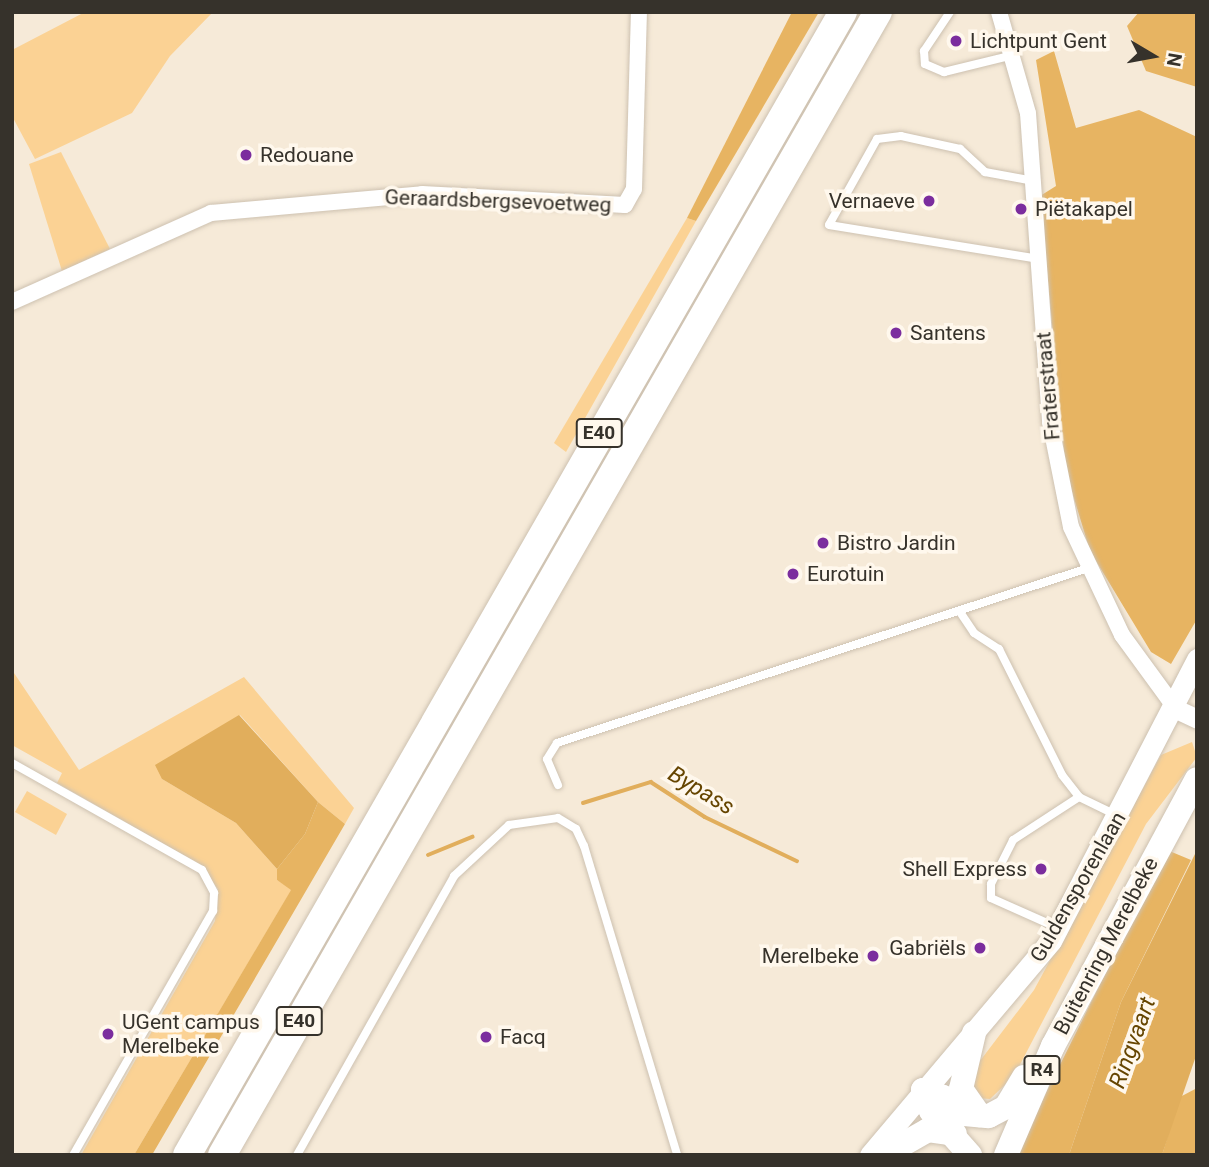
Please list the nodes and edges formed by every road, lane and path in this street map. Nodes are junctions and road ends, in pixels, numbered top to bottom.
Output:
1 (639, 12) edge
2 (843, 12) edge
3 (878, 12) edge
4 (950, 12) edge
5 (999, 12) edge
6 (1013, 55) junction
7 (1034, 181) junction
8 (1039, 259) junction
9 (12, 302) edge
10 (1088, 568) junction
11 (960, 612) junction
12 (1197, 659) edge
13 (1176, 709) junction
14 (1197, 719) edge
15 (12, 762) edge
16 (1197, 779) edge
17 (558, 785) dead end
18 (1079, 797) junction
19 (1119, 817) junction
20 (1058, 928) junction
21 (1083, 987) junction
22 (974, 1033) junction
23 (923, 1090) junction
24 (979, 1116) junction
25 (955, 1134) junction
26 (73, 1155) edge
27 (187, 1155) edge
28 (222, 1155) edge
29 (297, 1155) edge
30 (677, 1155) edge
31 (870, 1155) edge
32 (884, 1155) edge
33 (970, 1155) edge
34 (1006, 1155) edge

1 - 9 street, Geraardsbergsevoetweg
2 - 27 highway, E40
3 - 28 highway, E40
4 - 6 lane
5 - 6 street, Fraterstraat
6 - 7 street, Fraterstraat
7 - 8 street, Fraterstraat
7 - 8 lane
8 - 10 street, Fraterstraat
10 - 11 lane
10 - 13 street, Fraterstraat
11 - 17 lane
11 - 18 lane
12 - 13 main road, Guldensporenlaan
13 - 14 street, Fraterstraat
13 - 19 main road, Guldensporenlaan
15 - 26 lane
16 - 21 highway, Buitenring Merelbeke / R4
18 - 19 lane
18 - 20 lane
19 - 20 main road, Guldensporenlaan
20 - 22 main road, Guldensporenlaan
21 - 24 highway
21 - 34 highway, Buitenring Merelbeke / R4
22 - 23 main road, Guldensporenlaan
22 - 24 highway
23 - 24 highway
23 - 25 highway
23 - 31 main road, Guldensporenlaan
25 - 32 highway
25 - 33 highway
29 - 30 lane

